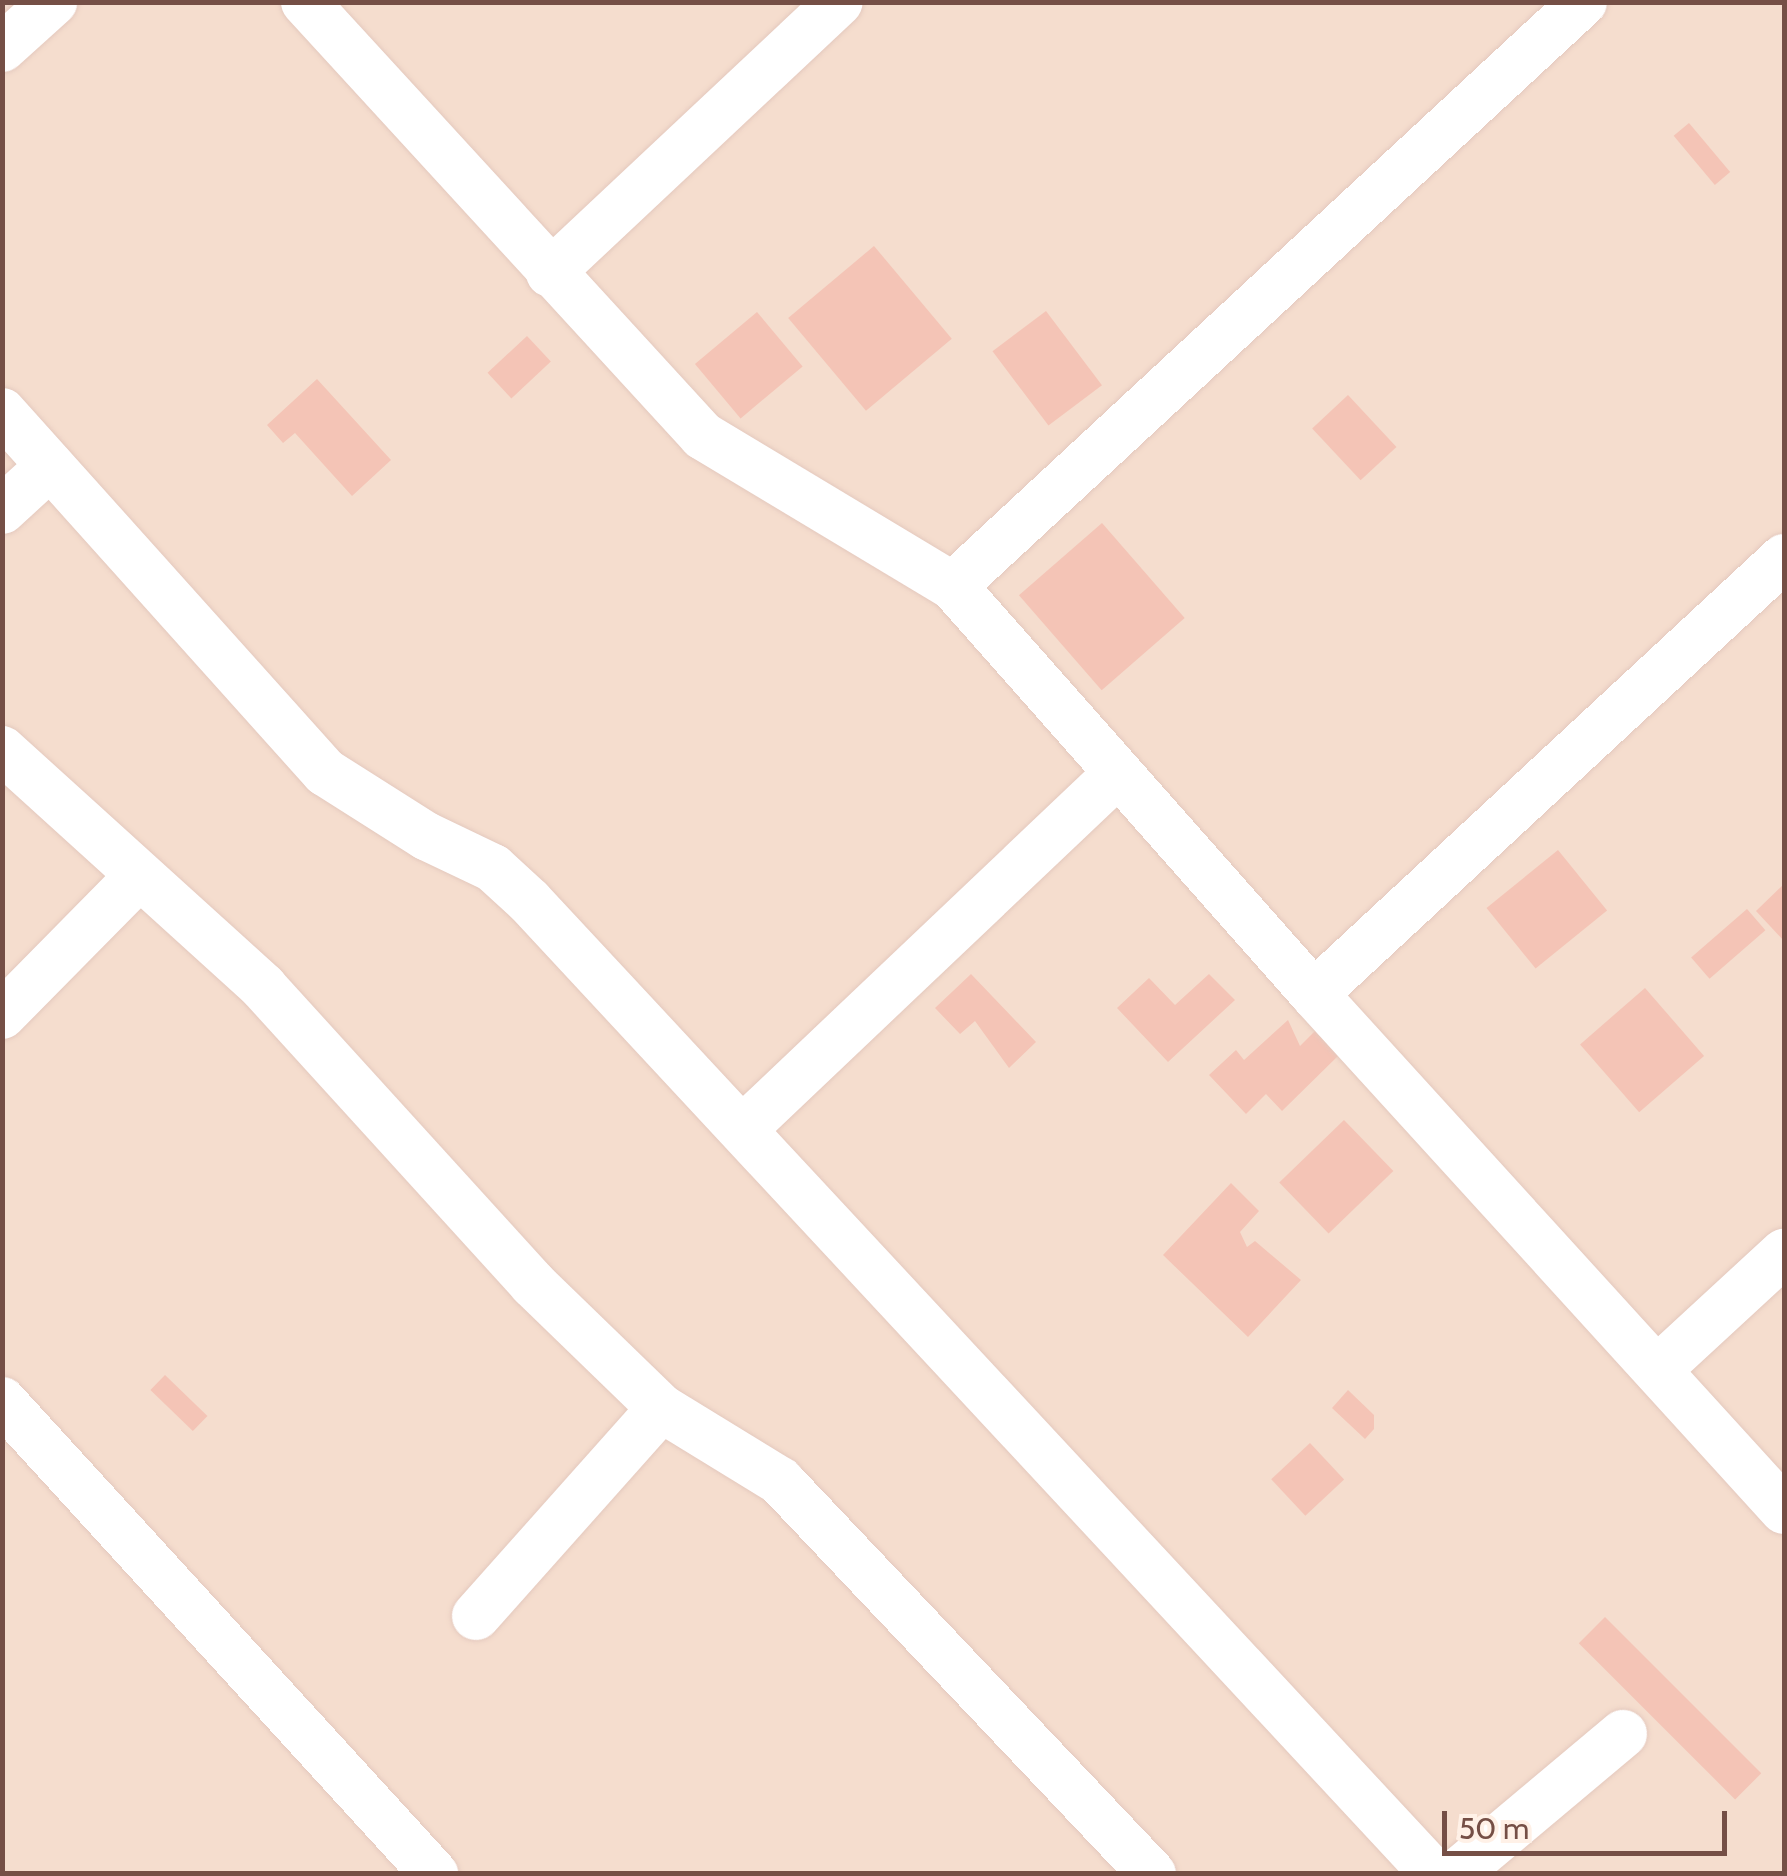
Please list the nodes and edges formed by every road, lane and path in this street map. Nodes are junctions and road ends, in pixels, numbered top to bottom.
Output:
1 (53, 2) edge
2 (306, 2) edge
3 (839, 2) edge
4 (1583, 2) edge
5 (2, 48) edge
6 (550, 272) junction
7 (2, 412) edge
8 (50, 466) junction
9 (2, 510) edge
10 (1784, 558) edge
11 (953, 586) junction
12 (2, 750) edge
13 (1117, 774) junction
14 (139, 876) junction
15 (1314, 994) junction
16 (2, 1015) edge
17 (743, 1129) junction
18 (1784, 1252) edge
19 (1657, 1370) junction
20 (2, 1401) edge
21 (661, 1408) junction
22 (1784, 1510) edge
23 (476, 1616) dead end
24 (1623, 1734) dead end
25 (434, 1874) edge
26 (1152, 1874) edge
27 (1434, 1874) edge
28 (1456, 1874) edge

1 - 5 street
2 - 6 street
3 - 6 street
4 - 11 street
6 - 11 street
7 - 8 street
8 - 9 street
8 - 17 street
10 - 15 street
11 - 13 street
12 - 14 street
13 - 15 street
13 - 17 street
14 - 16 street
14 - 21 street
15 - 19 street
17 - 27 street
18 - 19 street
19 - 22 street
20 - 25 street
21 - 23 street
21 - 26 street
24 - 28 street

